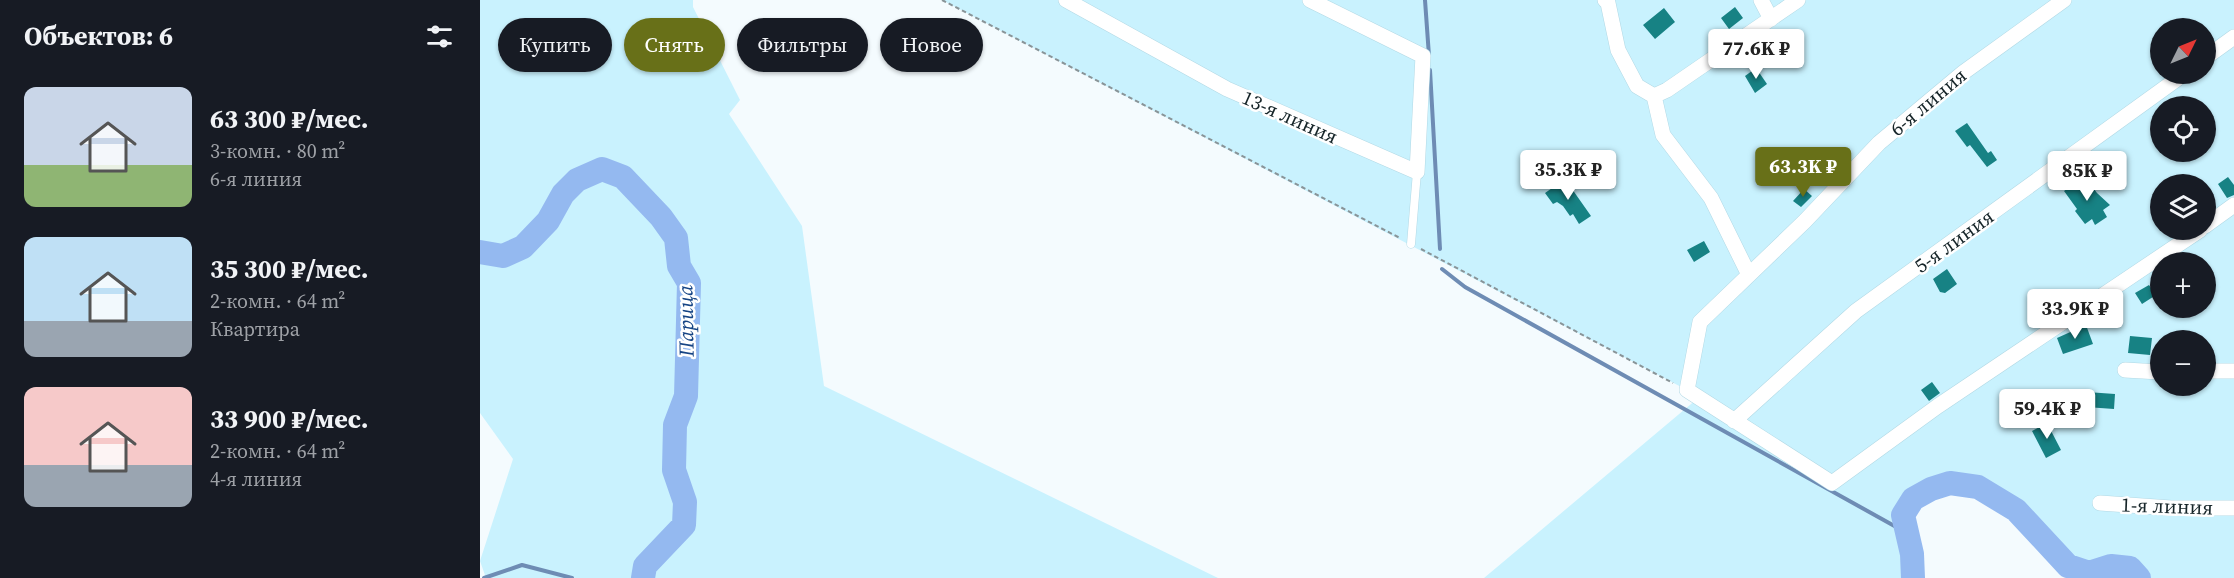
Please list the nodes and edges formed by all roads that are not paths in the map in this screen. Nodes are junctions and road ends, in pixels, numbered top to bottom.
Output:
1 (1066, 0) edge
2 (1605, 0) edge
3 (1761, 0) edge
4 (1798, 0) edge
5 (2064, 0) edge
6 (1316, 1) edge
7 (1771, 19) junction
8 (2234, 38) edge
9 (2216, 50) edge
10 (2170, 84) edge
11 (1654, 96) junction
12 (1417, 172) junction
13 (2234, 205) edge
14 (2216, 218) edge
15 (2184, 240) edge
16 (1411, 244) road end
17 (1749, 275) junction
18 (2126, 370) dead end
19 (2150, 371) edge
20 (2216, 371) edge
21 (2234, 371) edge
22 (1734, 422) junction
23 (2100, 503) dead end
24 (2234, 508) edge

1 - 12 street, 13-я линия
2 - 11 street
3 - 7 street
4 - 7 street
5 - 17 street, 6-я линия
6 - 12 street
7 - 11 street
8 - 9 street
10 - 22 street, 5-я линия
11 - 17 street
12 - 16 lane
13 - 14 street
15 - 22 street
17 - 22 street, 6-я линия
18 - 19 street
20 - 21 street
23 - 24 street, 1-я линия

